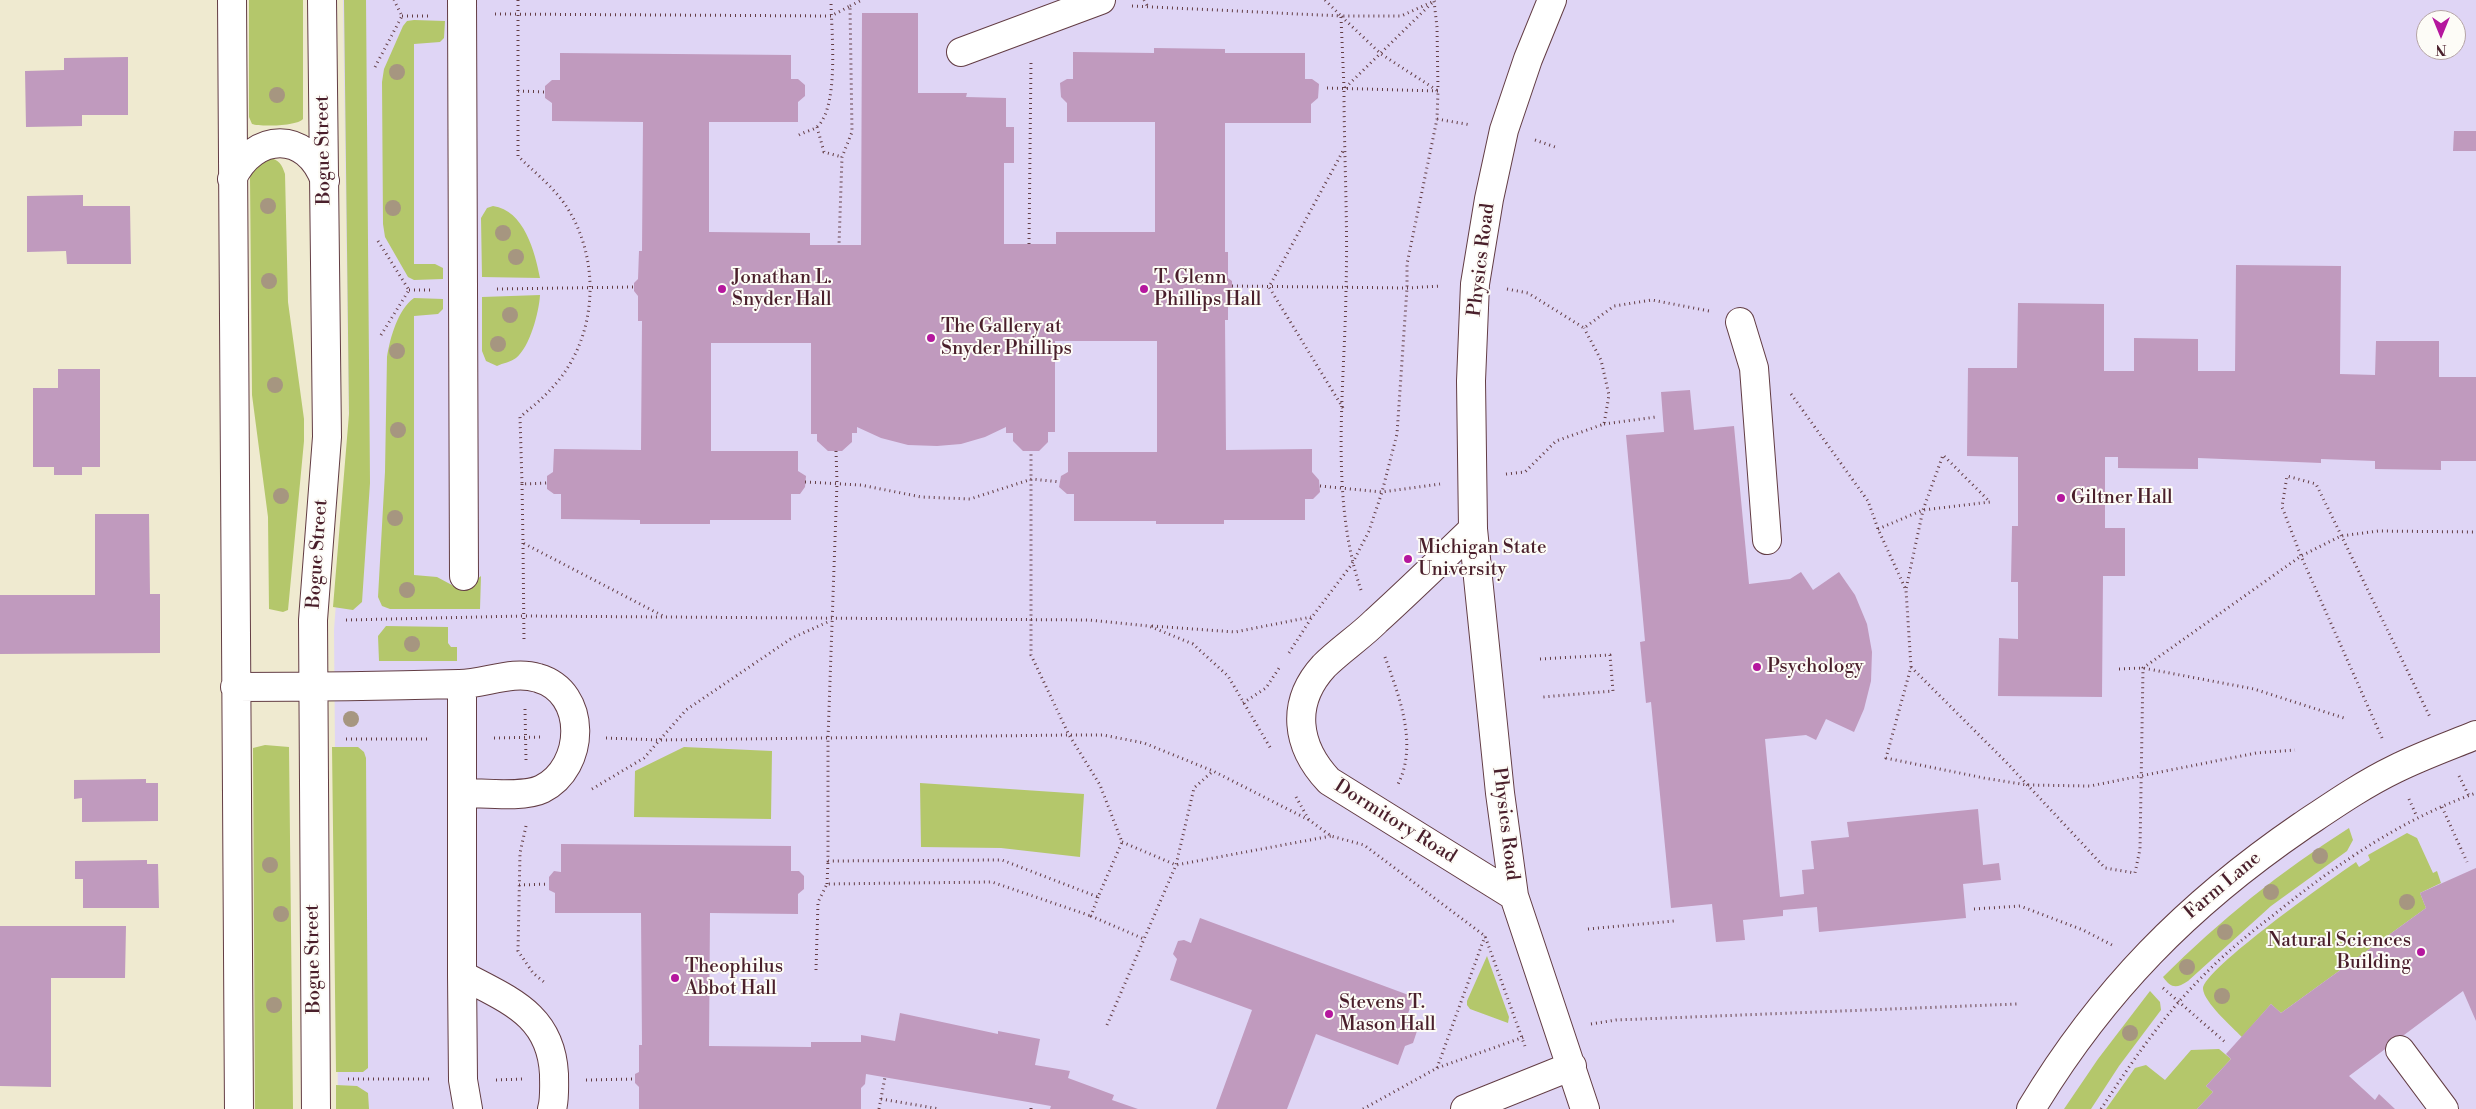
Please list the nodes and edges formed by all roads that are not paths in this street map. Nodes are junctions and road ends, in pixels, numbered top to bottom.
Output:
1 (232, 0) edge
2 (322, 0) edge
3 (1552, 0) edge
4 (1095, 2) edge
5 (462, 8) edge
6 (962, 52) dead end
7 (232, 179) junction
8 (325, 181) junction
9 (1740, 322) dead end
10 (1473, 529) junction
11 (1767, 540) dead end
12 (464, 576) dead end
13 (462, 684) junction
14 (236, 687) junction
15 (312, 687) junction
16 (2476, 735) edge
17 (463, 793) junction
18 (1514, 896) junction
19 (462, 975) junction
20 (2400, 1050) dead end
21 (1572, 1066) junction
22 (239, 1109) edge
23 (316, 1109) edge
24 (468, 1109) edge
25 (552, 1109) edge
26 (1465, 1109) edge
27 (1585, 1109) edge
28 (2031, 1109) edge
29 (2444, 1109) edge

1 - 7 street
2 - 8 street, Bogue Street
3 - 10 street, Physics Road
4 - 6 street
5 - 12 street
7 - 8 street
7 - 14 street
8 - 15 street, Bogue Street
9 - 11 street
10 - 18 street, Physics Road
10 - 18 street, Dormitory Road
13 - 15 street
13 - 17 street
13 - 17 street
14 - 15 street
14 - 22 street
15 - 23 street, Bogue Street
16 - 28 street, Farm Lane
17 - 19 street
18 - 21 street, Physics Road
19 - 24 street
19 - 25 street
20 - 29 street
21 - 26 street
21 - 27 street, Physics Road

